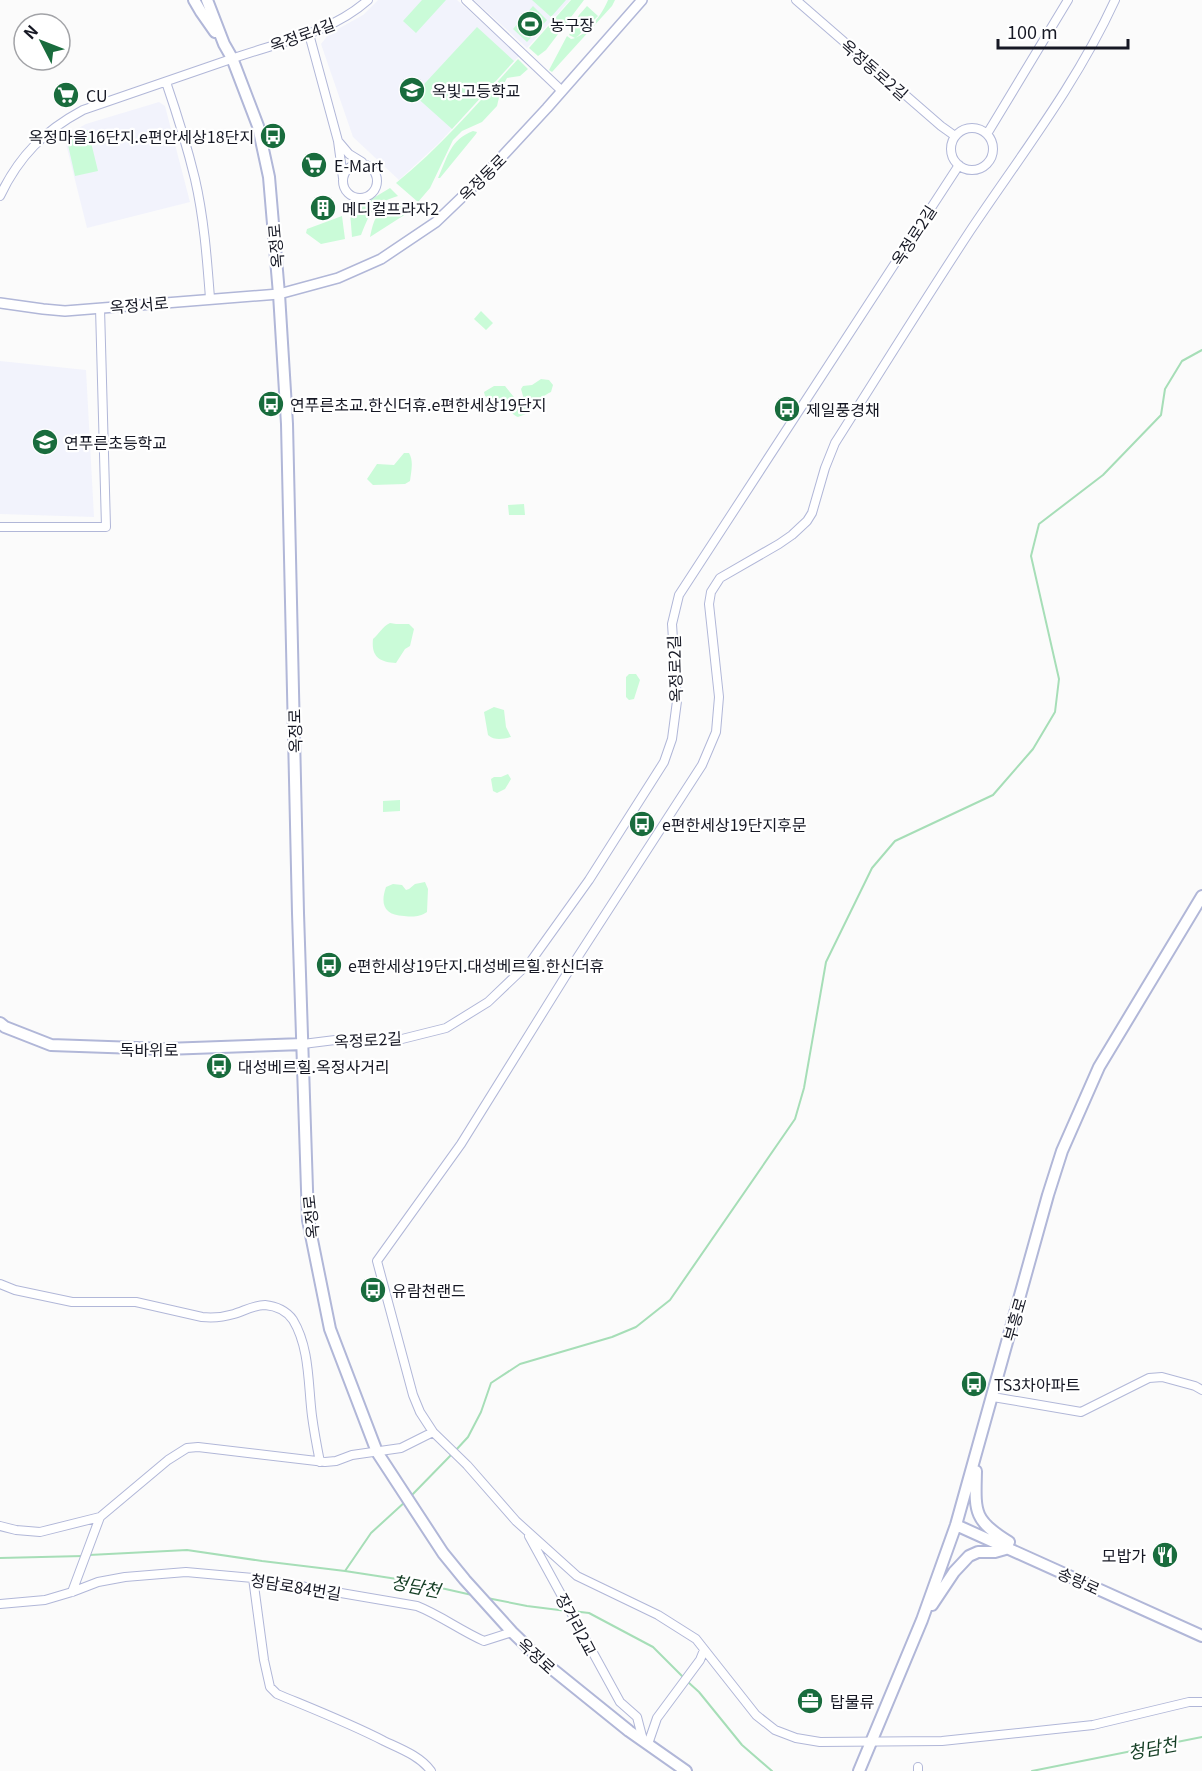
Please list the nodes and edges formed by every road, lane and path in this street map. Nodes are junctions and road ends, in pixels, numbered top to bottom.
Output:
1 (194, 0) edge
2 (207, 0) edge
3 (216, 0) edge
4 (368, 0) edge
5 (466, 0) edge
6 (642, 0) edge
7 (796, 0) edge
8 (1068, 0) edge
9 (1115, 0) edge
10 (213, 16) junction
11 (309, 34) junction
12 (224, 44) junction
13 (232, 58) junction
14 (166, 82) junction
15 (562, 91) junction
16 (987, 134) junction
17 (955, 136) junction
18 (338, 141) junction
19 (959, 165) junction
20 (369, 166) junction
21 (343, 181) junction
22 (0, 196) edge
23 (279, 294) junction
24 (210, 298) junction
25 (0, 303) edge
26 (100, 308) junction
27 (0, 527) edge
28 (1202, 896) edge
29 (0, 1023) edge
30 (303, 1044) junction
31 (0, 1284) edge
32 (1202, 1390) edge
33 (993, 1397) junction
34 (433, 1432) junction
35 (377, 1452) junction
36 (976, 1455) junction
37 (320, 1462) junction
38 (98, 1521) junction
39 (956, 1525) junction
40 (0, 1526) edge
41 (525, 1529) junction
42 (1009, 1548) junction
43 (1045, 1565) junction
44 (253, 1578) junction
45 (72, 1592) junction
46 (0, 1604) edge
47 (922, 1620) junction
48 (508, 1628) junction
49 (1202, 1636) edge
50 (704, 1650) junction
51 (1202, 1702) edge
52 (871, 1741) junction
53 (645, 1742) junction
54 (431, 1771) edge
55 (686, 1771) edge
56 (859, 1771) edge

1 - 12 main road
2 - 10 main road, 옥정로
3 - 10 main road
4 - 11 street, 옥정로4길
5 - 15 street
6 - 15 street, 옥정동로
7 - 17 street, 옥정동로2길
8 - 16 street
9 - 34 street
10 - 12 main road, 옥정로
11 - 13 street, 옥정로4길
11 - 18 street
12 - 13 main road, 옥정로
13 - 14 street, 옥정로4길
13 - 23 main road, 옥정로
14 - 22 street, 옥정로4길
14 - 24 street
15 - 23 street, 옥정동로
16 - 17 street
16 - 19 street
17 - 19 street
18 - 20 street
18 - 21 street
19 - 30 street, 옥정로2길
20 - 21 street
20 - 21 street
23 - 24 street, 옥정서로
23 - 30 main road, 옥정로
24 - 26 street, 옥정서로
25 - 26 street, 옥정서로
26 - 27 street
28 - 33 main road, 부흥로
29 - 30 main road, 독바위로
30 - 35 main road, 옥정로
31 - 37 street
32 - 33 street
33 - 36 main road, 부흥로
34 - 35 street
34 - 41 street
35 - 37 street
35 - 48 main road, 옥정로
36 - 39 main road, 부흥로
36 - 43 main road
37 - 38 street
38 - 40 street
38 - 45 street
39 - 42 main road, 송랑로
39 - 47 main road, 부흥로
41 - 50 street
41 - 53 street, 장거리2교
42 - 43 main road, 송랑로
42 - 47 main road
43 - 49 main road, 송랑로
44 - 45 street, 청담로84번길
44 - 48 street, 청담로84번길
44 - 54 street
45 - 46 street, 청담로84번길
47 - 52 main road, 부흥로
48 - 53 main road, 옥정로
50 - 52 street
50 - 53 street
51 - 52 street
52 - 56 main road, 부흥로
53 - 55 main road, 옥정로

